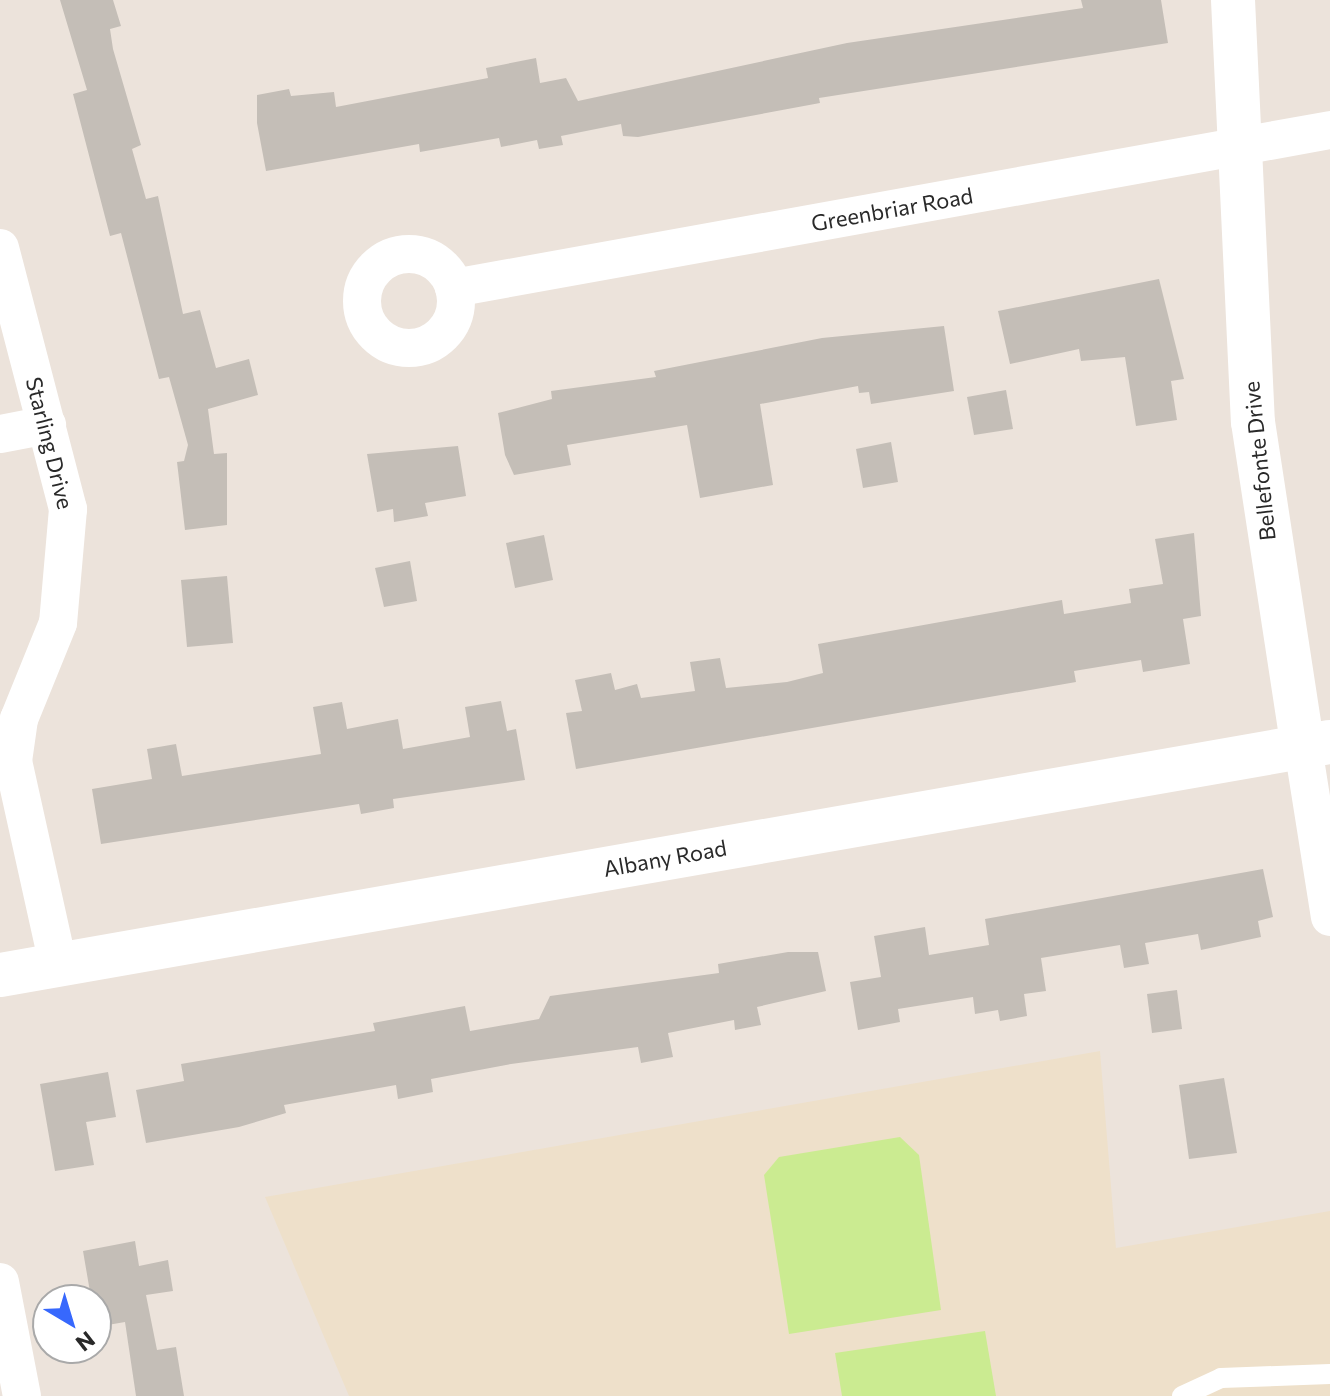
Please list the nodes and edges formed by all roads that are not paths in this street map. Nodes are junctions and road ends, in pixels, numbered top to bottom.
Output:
1 (1233, 0) edge
2 (1330, 130) edge
3 (1240, 147) junction
4 (0, 248) edge
5 (454, 288) dead end
6 (47, 425) junction
7 (0, 434) edge
8 (1316, 744) edge
9 (1330, 917) edge
10 (58, 964) junction
11 (0, 975) edge
12 (0, 1282) edge
13 (1330, 1374) edge
14 (22, 1396) edge
15 (1182, 1396) edge

1 - 3 street, Bellefonte Drive
2 - 3 street, Greenbriar Road
3 - 5 street, Greenbriar Road
3 - 8 street, Bellefonte Drive
4 - 6 street, Starling Drive
6 - 7 street
6 - 10 street, Starling Drive
8 - 9 street, Bellefonte Drive
8 - 10 street, Albany Road
10 - 11 street, Albany Road
12 - 14 street
13 - 15 lane

